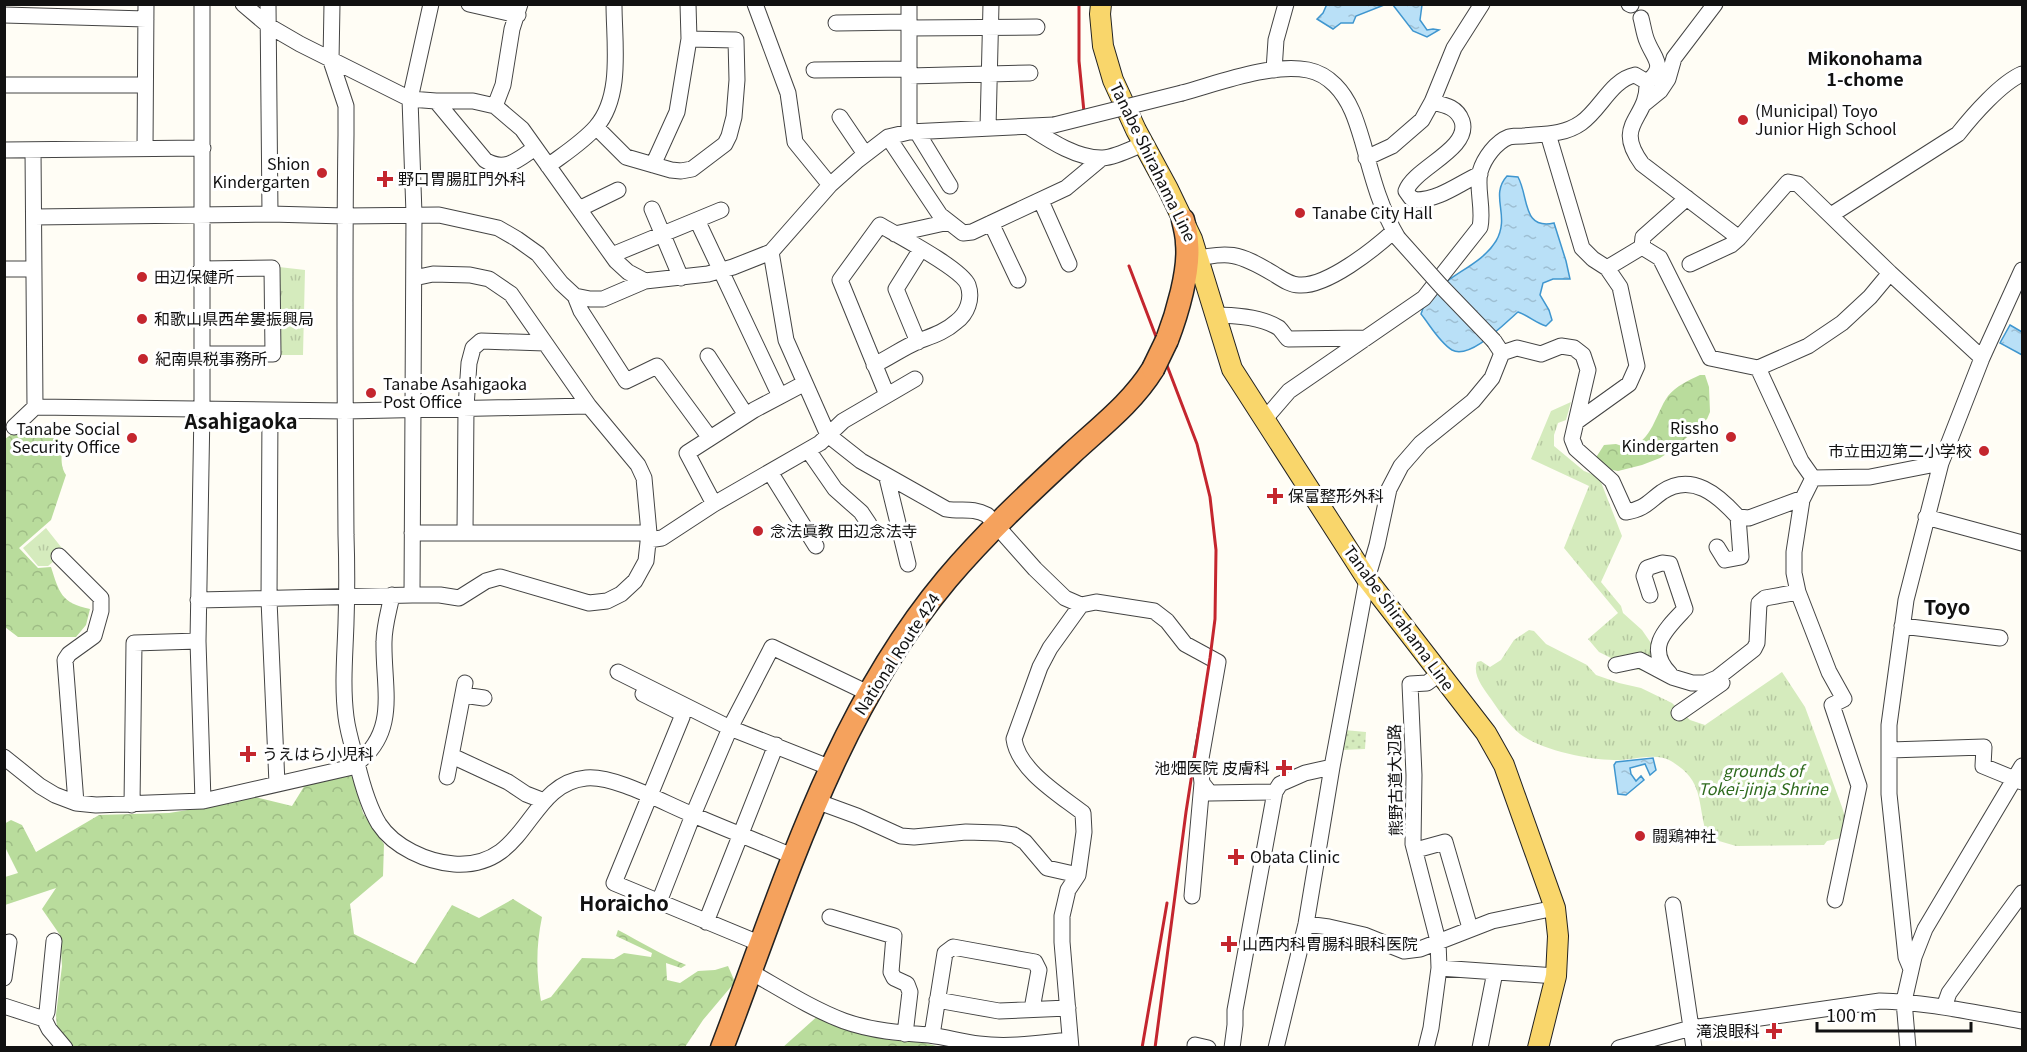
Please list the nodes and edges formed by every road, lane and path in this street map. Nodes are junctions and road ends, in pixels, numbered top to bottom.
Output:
1 (202, 4) edge
2 (243, 4) edge
3 (268, 4) edge
4 (332, 4) edge
5 (431, 4) edge
6 (469, 4) edge
7 (615, 4) edge
8 (688, 4) edge
9 (755, 4) edge
10 (909, 4) edge
11 (992, 4) edge
12 (1101, 4) edge
13 (1286, 4) edge
14 (1482, 4) edge
15 (1715, 4) edge
16 (519, 10) edge
17 (146, 12) edge
18 (4, 15) edge
19 (1641, 18) dead end
20 (836, 23) dead end
21 (909, 25) junction
22 (269, 26) junction
23 (991, 27) junction
24 (1037, 27) dead end
25 (689, 39) junction
26 (331, 61) junction
27 (814, 70) dead end
28 (1274, 70) junction
29 (909, 72) junction
30 (1030, 73) dead end
31 (990, 74) junction
32 (2022, 74) edge
33 (1647, 82) junction
34 (4, 85) edge
35 (146, 85) junction
36 (410, 99) junction
37 (436, 101) junction
38 (1432, 102) junction
39 (1644, 104) junction
40 (495, 106) junction
41 (840, 117) dead end
42 (596, 127) junction
43 (1029, 127) junction
44 (988, 128) junction
45 (913, 132) junction
46 (1548, 134) junction
47 (888, 137) junction
48 (1143, 144) junction
49 (145, 148) junction
50 (202, 148) junction
51 (535, 148) junction
52 (4, 150) edge
53 (33, 150) junction
54 (865, 154) junction
55 (1102, 158) junction
56 (1366, 158) junction
57 (653, 165) junction
58 (548, 166) junction
59 (1480, 174) junction
60 (830, 185) junction
61 (950, 186) dead end
62 (618, 189) dead end
63 (1688, 198) junction
64 (1041, 201) junction
65 (579, 209) junction
66 (652, 209) dead end
67 (721, 210) dead end
68 (270, 214) junction
69 (414, 214) junction
70 (1831, 215) junction
71 (201, 216) junction
72 (345, 216) junction
73 (34, 217) junction
74 (697, 220) junction
75 (1184, 220) joint
76 (949, 222) junction
77 (991, 224) junction
78 (663, 234) junction
79 (895, 234) junction
80 (1396, 234) junction
81 (1739, 238) junction
82 (1642, 247) junction
83 (921, 249) junction
84 (771, 252) junction
85 (612, 255) junction
86 (1192, 260) junction
87 (1069, 264) dead end
88 (1690, 264) dead end
89 (1607, 268) junction
90 (4, 269) edge
91 (34, 269) junction
92 (201, 269) junction
93 (720, 270) junction
94 (2022, 270) edge
95 (1890, 273) junction
96 (414, 278) junction
97 (681, 278) junction
98 (645, 280) junction
99 (1018, 280) dead end
100 (575, 296) junction
101 (1177, 311) junction
102 (1213, 311) junction
103 (1365, 338) junction
104 (918, 342) junction
105 (545, 343) junction
106 (1498, 347) junction
107 (202, 354) junction
108 (708, 356) dead end
109 (1982, 358) junction
110 (874, 365) junction
111 (1758, 368) junction
112 (915, 379) dead end
113 (805, 383) junction
114 (887, 395) junction
115 (780, 396) junction
116 (589, 406) junction
117 (35, 407) junction
118 (466, 407) junction
119 (202, 409) junction
120 (414, 409) junction
121 (270, 410) junction
122 (345, 411) junction
123 (746, 415) junction
124 (1264, 420) junction
125 (1576, 422) junction
126 (14, 428) dead end
127 (828, 435) junction
128 (710, 438) junction
129 (808, 450) junction
130 (1941, 463) junction
131 (770, 472) junction
132 (887, 478) junction
133 (1813, 478) junction
134 (1803, 498) junction
135 (714, 504) junction
136 (1738, 517) junction
137 (1926, 517) junction
138 (869, 524) dead end
139 (995, 525) junction
140 (465, 532) junction
141 (412, 533) junction
142 (648, 537) junction
143 (2022, 543) edge
144 (816, 546) dead end
145 (1718, 547) dead end
146 (59, 556) dead end
147 (908, 564) dead end
148 (1367, 579) junction
149 (1798, 592) junction
150 (392, 595) junction
151 (412, 595) junction
152 (1650, 595) dead end
153 (347, 597) junction
154 (198, 600) junction
155 (269, 600) junction
156 (1082, 605) junction
157 (1902, 626) junction
158 (2000, 638) dead end
159 (198, 641) junction
160 (1757, 643) junction
161 (1616, 665) dead end
162 (618, 672) dead end
163 (1439, 674) junction
164 (1675, 678) junction
165 (868, 693) junction
166 (643, 694) dead end
167 (484, 698) dead end
168 (1679, 714) dead end
169 (730, 728) junction
170 (776, 746) junction
171 (1890, 750) junction
172 (452, 756) junction
173 (4, 757) edge
174 (357, 764) junction
175 (1332, 767) junction
176 (831, 768) junction
177 (2020, 775) edge
178 (447, 777) dead end
179 (1202, 783) junction
180 (277, 784) junction
181 (1275, 792) junction
182 (651, 797) junction
183 (202, 801) junction
184 (544, 801) junction
185 (816, 801) junction
186 (76, 803) junction
187 (132, 805) junction
188 (693, 815) junction
189 (741, 835) junction
190 (1416, 850) junction
191 (794, 856) junction
192 (1078, 875) junction
193 (2022, 893) edge
194 (1191, 896) dead end
195 (1835, 900) dead end
196 (659, 902) junction
197 (1674, 905) dead end
198 (1555, 908) junction
199 (830, 917) dead end
200 (706, 922) junction
201 (1306, 924) junction
202 (1470, 928) junction
203 (54, 941) dead end
204 (1438, 942) junction
205 (761, 944) junction
206 (7, 952) edge
207 (1439, 968) junction
208 (1911, 969) junction
209 (751, 972) junction
210 (1495, 972) junction
211 (1556, 976) junction
212 (4, 978) edge
213 (937, 1000) junction
214 (1904, 1001) junction
215 (4, 1006) edge
216 (1944, 1007) junction
217 (1068, 1008) junction
218 (1032, 1009) junction
219 (44, 1019) junction
220 (2022, 1021) edge
221 (1691, 1028) junction
222 (905, 1034) junction
223 (932, 1035) junction
224 (1071, 1044) edge
225 (64, 1047) edge
226 (722, 1047) edge
227 (1195, 1047) edge
228 (1208, 1047) edge
229 (1232, 1047) edge
230 (1276, 1047) edge
231 (1426, 1047) edge
232 (1480, 1047) edge
233 (1538, 1047) edge
234 (1619, 1047) edge
235 (1694, 1047) edge
236 (1908, 1047) edge

1 - 50 street
2 - 22 street
3 - 22 street
4 - 26 street
5 - 36 street
6 - 16 street
7 - 42 street
8 - 25 street
9 - 60 street
10 - 21 street
11 - 23 street
12 - 48 main road, Tanabe Shirahama Line
13 - 28 street
14 - 38 street
15 - 39 street
16 - 40 street
17 - 18 street
17 - 35 street
19 - 33 street
20 - 21 street
21 - 23 street
21 - 29 street
22 - 26 street
22 - 68 street
23 - 24 street
23 - 31 street
25 - 57 street
25 - 57 street
26 - 36 street
26 - 72 street
27 - 29 street
28 - 43 street, bridge
28 - 56 street
29 - 31 street
29 - 45 street
30 - 31 street
31 - 44 street
32 - 70 street
33 - 39 street
33 - 46 street
34 - 35 street
35 - 49 street
36 - 37 street
36 - 69 street
37 - 40 street
37 - 51 street
38 - 56 street
38 - 59 street
39 - 63 street
40 - 51 street
41 - 54 street
42 - 57 street
42 - 58 street
43 - 44 street
43 - 55 street
44 - 45 street
45 - 47 street
45 - 61 street
46 - 59 street
46 - 89 street
47 - 54 street
47 - 76 street
48 - 55 street
48 - 75 main road, Tanabe Shirahama Line
49 - 50 street
49 - 53 street
50 - 71 street
51 - 58 street
52 - 53 street
53 - 73 street
54 - 60 street
55 - 64 street
56 - 80 street
58 - 65 street
59 - 103 street
60 - 84 street
62 - 65 street
63 - 81 street
63 - 82 street
64 - 77 street
64 - 87 street
65 - 85 street
66 - 78 street
67 - 74 street
68 - 71 street
68 - 72 street
69 - 72 street
69 - 96 street
69 - 100 street
70 - 81 street
70 - 95 street
71 - 73 street
71 - 92 street
72 - 122 street
73 - 91 street
74 - 78 street
74 - 93 street
75 - 86 highway, National Route 424
76 - 77 street
76 - 79 street
77 - 99 street
78 - 85 street
78 - 97 street
79 - 83 street
79 - 110 street
80 - 86 street
80 - 106 street, bridge
81 - 88 street
82 - 89 street
82 - 111 street
83 - 104 street
83 - 104 street
84 - 93 street
84 - 113 street
85 - 98 street
86 - 101 highway, National Route 424
86 - 102 main road, Tanabe Shirahama Line
89 - 125 street
90 - 91 street
91 - 117 street
92 - 107 street
92 - 107 street
93 - 97 street
93 - 115 street
94 - 109 street
95 - 109 street
95 - 111 street
96 - 105 street
96 - 120 street
97 - 98 street
98 - 100 street
100 - 128 street
101 - 102 street
101 - 139 highway, National Route 424, bridge
102 - 103 street
102 - 124 main road, Tanabe Shirahama Line
103 - 124 street
104 - 110 street
105 - 116 street
105 - 118 street
106 - 125 street
106 - 148 street
107 - 119 street
108 - 123 street
109 - 130 street
110 - 114 street
111 - 133 street
112 - 114 street
113 - 115 street
113 - 127 street
114 - 127 street
115 - 123 street
116 - 118 street
116 - 142 street
117 - 119 street
117 - 126 street
118 - 120 street
118 - 140 street
119 - 121 street
119 - 154 street
120 - 122 street
120 - 141 street
121 - 122 street
121 - 155 street
122 - 153 street
123 - 128 street
124 - 148 main road, Tanabe Shirahama Line
125 - 136 street
127 - 129 street
127 - 132 street
128 - 135 street
129 - 131 street
129 - 138 street
130 - 133 street
130 - 137 street
131 - 135 street
131 - 144 street
132 - 139 street
132 - 147 street
133 - 134 street
134 - 136 street
134 - 149 street
135 - 142 street
136 - 145 street
137 - 143 street
137 - 157 street
139 - 156 street
139 - 165 highway, National Route 424
140 - 141 street
140 - 142 street
141 - 151 street
142 - 151 street
146 - 186 street
148 - 163 main road, Tanabe Shirahama Line
148 - 175 street
149 - 160 street
149 - 195 street
150 - 151 street
150 - 153 street
150 - 174 street
152 - 164 street
153 - 155 street
153 - 174 street
154 - 155 street
154 - 159 street
155 - 180 street
156 - 179 street
156 - 192 street
157 - 158 street
157 - 171 street
159 - 183 street
159 - 187 street
160 - 164 street
160 - 168 street
161 - 164 street
162 - 169 street
163 - 190 street, 熊野古道大辺路
163 - 198 main road, Tanabe Shirahama Line
165 - 169 street
165 - 176 highway, National Route 424
166 - 182 street
167 - 172 street
169 - 170 street
169 - 188 street
170 - 176 street
170 - 189 street
171 - 177 street
171 - 208 street
172 - 178 street
172 - 184 street
173 - 186 street
174 - 180 street
174 - 184 street
175 - 181 street
175 - 201 street
176 - 185 highway, National Route 424
177 - 208 street
179 - 181 street
179 - 194 street
180 - 183 street
181 - 229 street
182 - 184 street
182 - 188 street
182 - 196 street
183 - 187 street
185 - 191 highway, National Route 424
185 - 192 street
186 - 187 street
188 - 189 street
188 - 196 street
189 - 191 street
189 - 200 street
190 - 202 street
190 - 204 street, 熊野古道大辺路
191 - 205 highway, National Route 424
192 - 217 street
193 - 216 street
196 - 200 street
197 - 221 street
198 - 202 street
198 - 211 main road, Tanabe Shirahama Line
199 - 222 street
200 - 205 street
201 - 204 street
201 - 230 street
202 - 204 street
203 - 219 street
204 - 207 street, 熊野古道大辺路
205 - 209 highway, National Route 424
206 - 212 street
207 - 210 street
207 - 231 street, 熊野古道大辺路
208 - 214 street
209 - 222 street
209 - 226 highway, National Route 424
210 - 211 street
210 - 232 street
211 - 233 main road, Tanabe Shirahama Line
213 - 218 street
213 - 218 street
213 - 223 street
214 - 216 street
214 - 221 street
214 - 236 street
215 - 219 street
216 - 220 street
217 - 218 street
217 - 224 street
219 - 225 street
221 - 234 street
221 - 235 street
222 - 223 street
223 - 224 street
227 - 228 street

